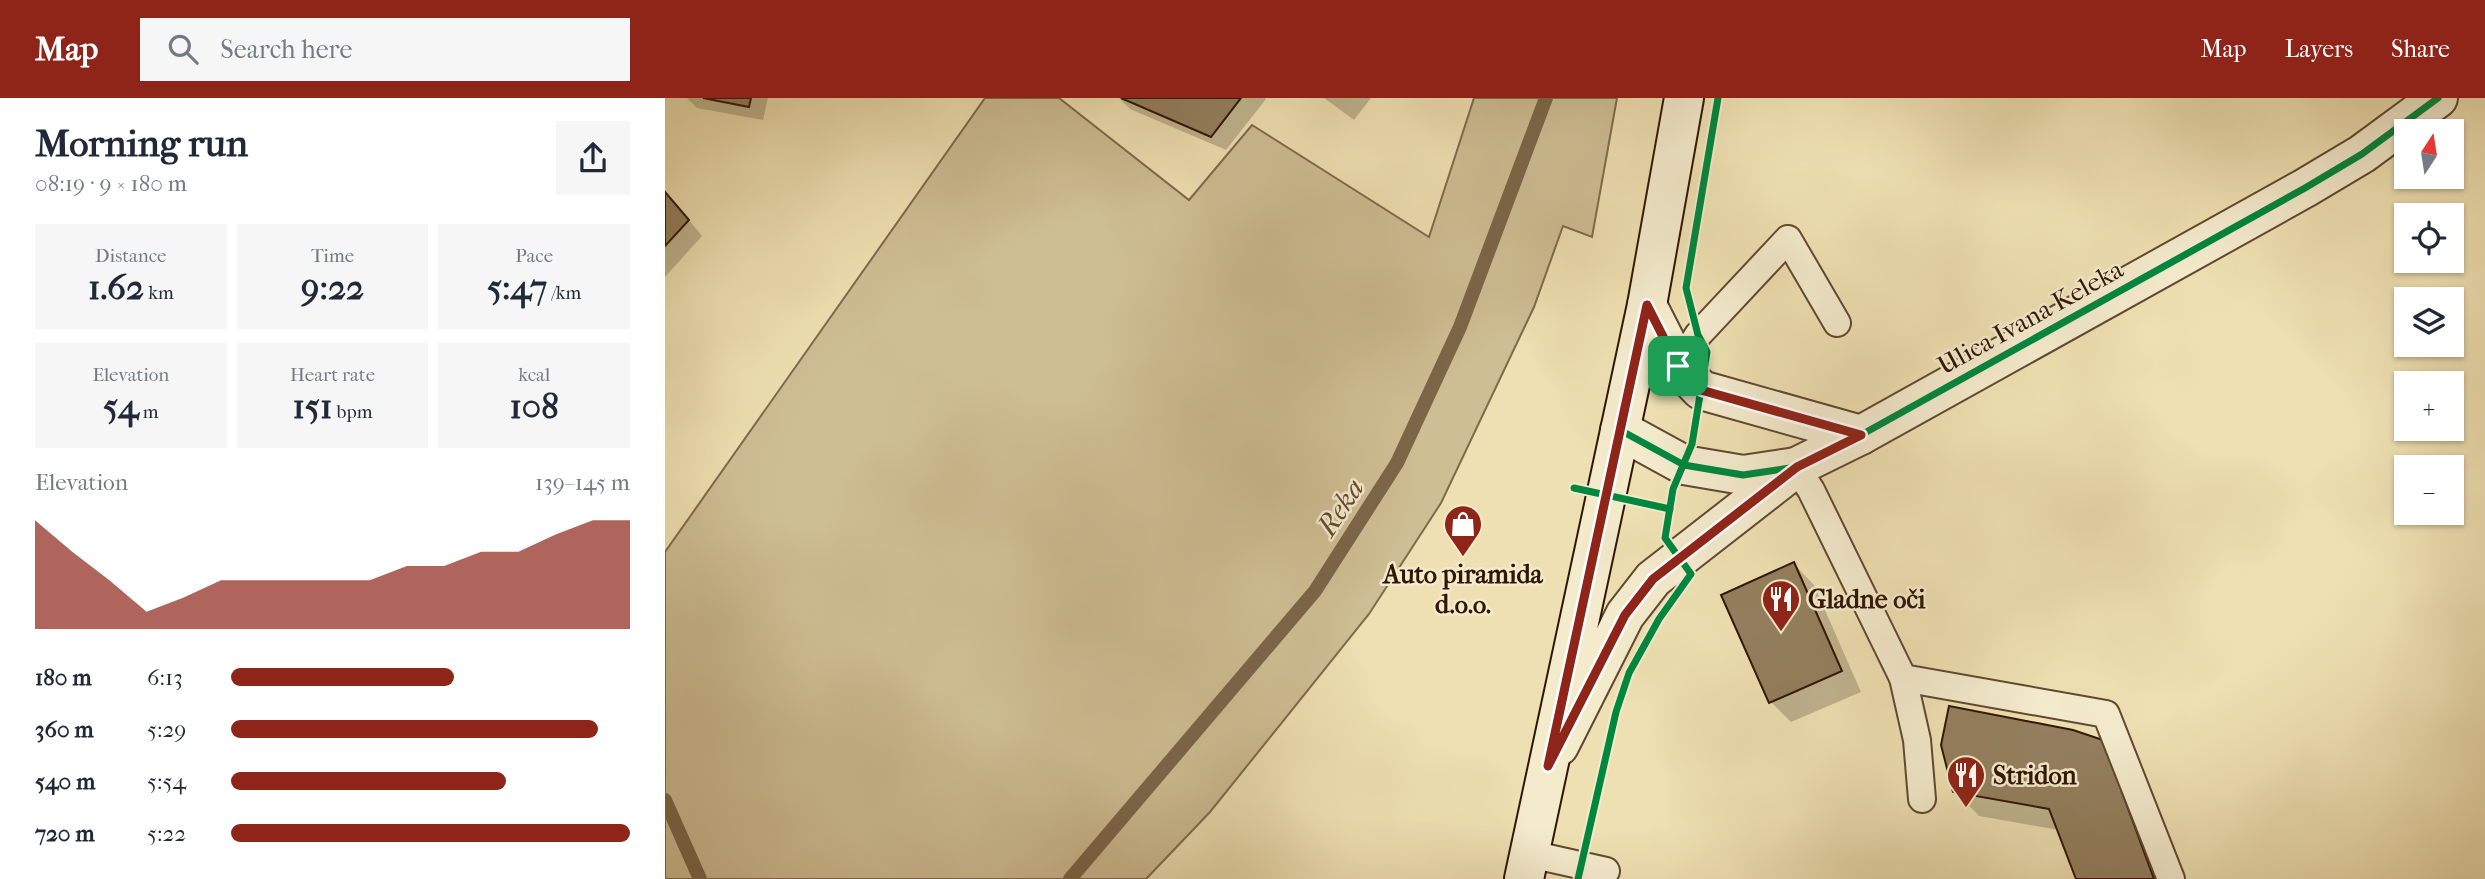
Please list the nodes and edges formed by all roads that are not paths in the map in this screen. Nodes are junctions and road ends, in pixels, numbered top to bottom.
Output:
1 (1684, 98) edge
2 (2438, 98) edge
3 (1647, 305) junction
4 (1837, 323) dead end
5 (1678, 366) junction
6 (1620, 430) junction
7 (1861, 435) junction
8 (1797, 467) junction
9 (1903, 678) junction
10 (1548, 766) junction
11 (1923, 799) dead end
12 (1527, 867) edge
13 (1606, 871) dead end
14 (2171, 879) edge

1 - 3 street
2 - 7 street, Ulica Ivana Keleka
3 - 5 street
3 - 6 street
4 - 5 lane
5 - 7 street
6 - 8 street, Ulica Ivana Keleka
6 - 10 street
7 - 8 street, Ulica Ivana Keleka
8 - 9 lane
8 - 10 street, Ulica Ivana Keleka
9 - 11 lane
9 - 14 lane
10 - 12 street
12 - 13 lane

